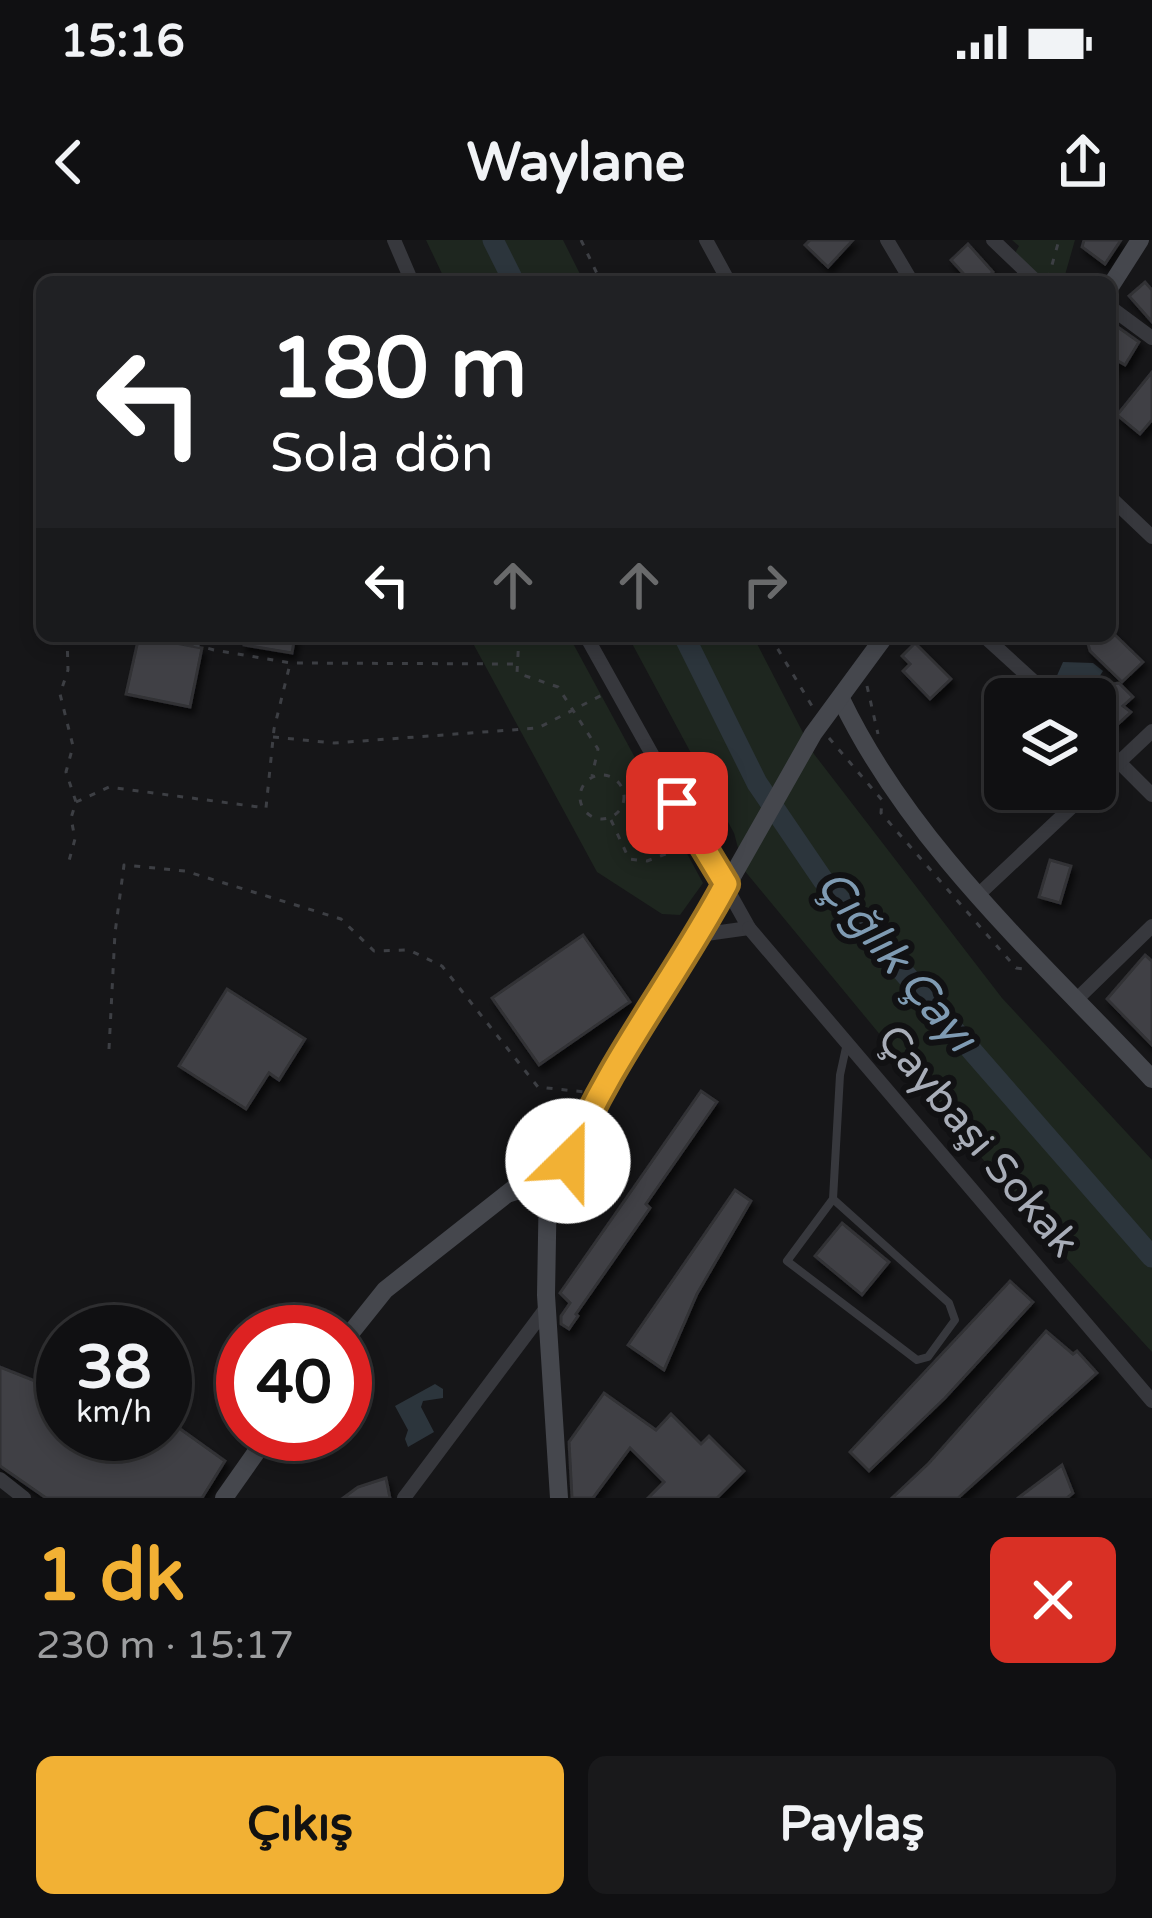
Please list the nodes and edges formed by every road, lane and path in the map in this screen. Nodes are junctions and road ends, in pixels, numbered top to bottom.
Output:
1 (394, 240) edge
2 (581, 240) edge
3 (706, 240) edge
4 (887, 240) edge
5 (993, 240) edge
6 (1059, 240) edge
7 (1140, 240) edge
8 (409, 276) edge
9 (598, 276) edge
10 (726, 276) edge
11 (908, 276) edge
12 (1031, 276) edge
13 (1049, 276) edge
14 (1116, 278) edge
15 (1116, 311) edge
16 (1152, 338) edge
17 (1116, 503) edge
18 (1152, 537) edge
19 (67, 642) edge
20 (187, 642) edge
21 (519, 642) edge
22 (589, 642) edge
23 (773, 642) edge
24 (881, 642) edge
25 (991, 642) edge
26 (291, 663) junction
27 (517, 664) junction
28 (1030, 678) edge
29 (614, 689) junction
30 (841, 698) junction
31 (574, 708) junction
32 (819, 726) junction
33 (1152, 731) edge
34 (273, 737) junction
35 (1116, 757) edge
36 (1120, 761) junction
37 (1116, 765) edge
38 (592, 776) junction
39 (1152, 795) edge
40 (76, 802) junction
41 (1069, 810) edge
42 (610, 818) junction
43 (699, 841) junction
44 (67, 868) dead end
45 (726, 884) junction
46 (978, 895) junction
47 (1152, 926) edge
48 (749, 928) junction
49 (699, 935) junction
50 (1077, 999) junction
51 (848, 1040) junction
52 (109, 1049) dead end
53 (1152, 1079) edge
54 (598, 1093) junction
55 (544, 1174) junction
56 (833, 1199) junction
57 (372, 1307) edge
58 (547, 1307) junction
59 (1152, 1401) edge
60 (250, 1461) edge
61 (0, 1479) edge
62 (24, 1498) edge
63 (224, 1498) edge
64 (404, 1498) edge
65 (560, 1498) edge

1 - 8 street
2 - 9 path
3 - 10 street
4 - 11 street
5 - 12 street
6 - 13 path
7 - 14 street
15 - 16 street
17 - 18 street
19 - 40 path
20 - 26 path
21 - 27 path
22 - 29 street, Çaybaşi Sokak
23 - 32 path
24 - 30 street
25 - 28 street
26 - 27 path
26 - 34 path
27 - 31 path
29 - 31 path
29 - 43 street, Çaybaşi Sokak
30 - 32 street
30 - 46 street
31 - 34 path
31 - 38 path
32 - 45 street
33 - 36 street
34 - 40 path
35 - 36 street
36 - 37 street
36 - 39 street
38 - 42 path
38 - 42 path
40 - 44 path
41 - 46 street
42 - 43 path
43 - 45 street, Çaybaşi Sokak
45 - 48 street, Çaybaşi Sokak
45 - 49 street
46 - 50 street
47 - 50 street
48 - 49 street
48 - 51 street, Çaybaşi Sokak
49 - 54 street
50 - 53 street
51 - 56 lane
51 - 59 street, Çaybaşi Sokak
52 - 54 path
54 - 55 street
55 - 57 street
55 - 58 street
56 - 56 lane
58 - 64 street
58 - 65 street
60 - 63 street
61 - 62 street

